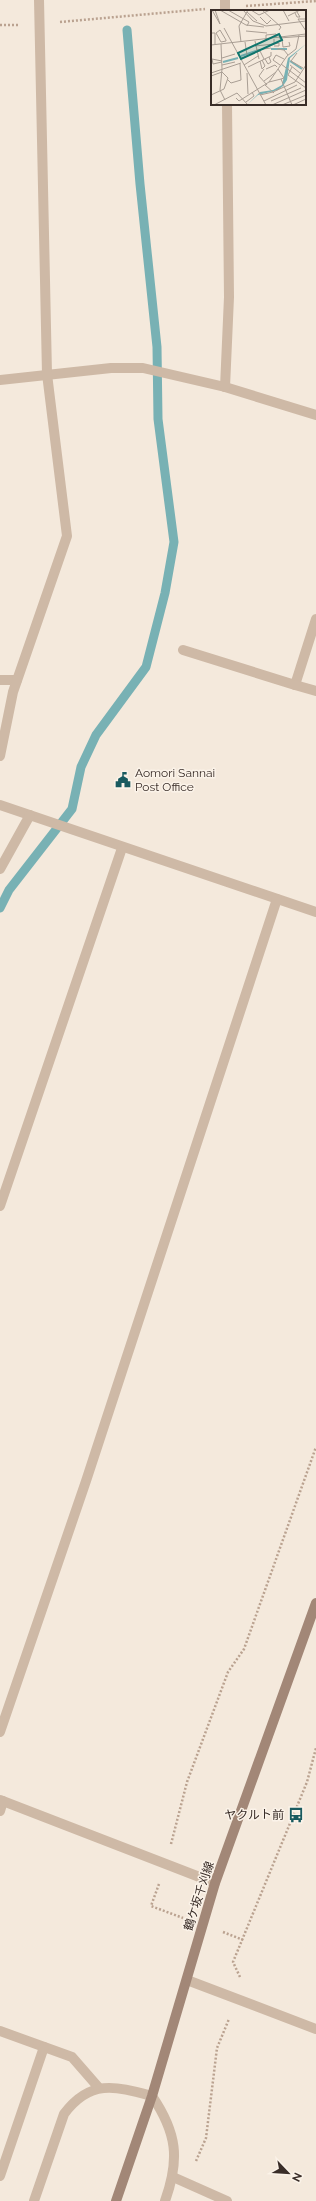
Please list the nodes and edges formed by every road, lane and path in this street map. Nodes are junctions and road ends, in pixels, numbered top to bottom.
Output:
1 (39, 0) edge
2 (316, 1) edge
3 (225, 6) edge
4 (40, 24) junction
5 (0, 25) edge
6 (227, 105) edge
7 (47, 374) junction
8 (0, 380) edge
9 (225, 387) junction
10 (316, 416) edge
11 (316, 619) edge
12 (183, 650) dead end
13 (0, 680) edge
14 (17, 680) junction
15 (295, 685) junction
16 (316, 691) edge
17 (0, 756) edge
18 (0, 804) edge
19 (30, 815) junction
20 (122, 848) junction
21 (0, 870) edge
22 (277, 899) junction
23 (316, 912) edge
24 (0, 1206) edge
25 (316, 1447) edge
26 (316, 1603) edge
27 (0, 1732) edge
28 (316, 1748) edge
29 (1, 1804) edge
30 (166, 1864) junction
31 (215, 1883) junction
32 (151, 1906) dead end
33 (187, 1980) junction
34 (237, 1999) junction
35 (316, 2029) edge
36 (0, 2031) edge
37 (44, 2047) junction
38 (99, 2088) junction
39 (152, 2096) junction
40 (0, 2176) edge
41 (173, 2177) junction
42 (187, 2185) junction
43 (34, 2201) edge
44 (116, 2201) edge
45 (165, 2201) edge
46 (227, 2201) edge

1 - 4 street
2 - 3 path
3 - 4 path
4 - 5 path
4 - 7 street
6 - 9 street
7 - 8 street
7 - 9 street
7 - 14 street
9 - 10 street
11 - 15 street
12 - 15 street
13 - 14 street
14 - 17 street
15 - 16 street
18 - 19 street
19 - 20 street
19 - 21 street
20 - 22 street
20 - 24 street
22 - 23 street
22 - 27 street
25 - 30 path
26 - 31 main road, 鶴ケ坂千刈線
28 - 34 path
29 - 30 street
30 - 31 street
30 - 32 path
31 - 33 main road, 鶴ケ坂千刈線
33 - 34 street
33 - 39 main road, 鶴ケ坂千刈線
34 - 35 street
34 - 42 path
36 - 37 street
37 - 38 street
37 - 40 street
38 - 39 street
38 - 43 street
39 - 41 street
39 - 44 main road, 鶴ケ坂千刈線
41 - 42 street
41 - 45 street
42 - 46 street

